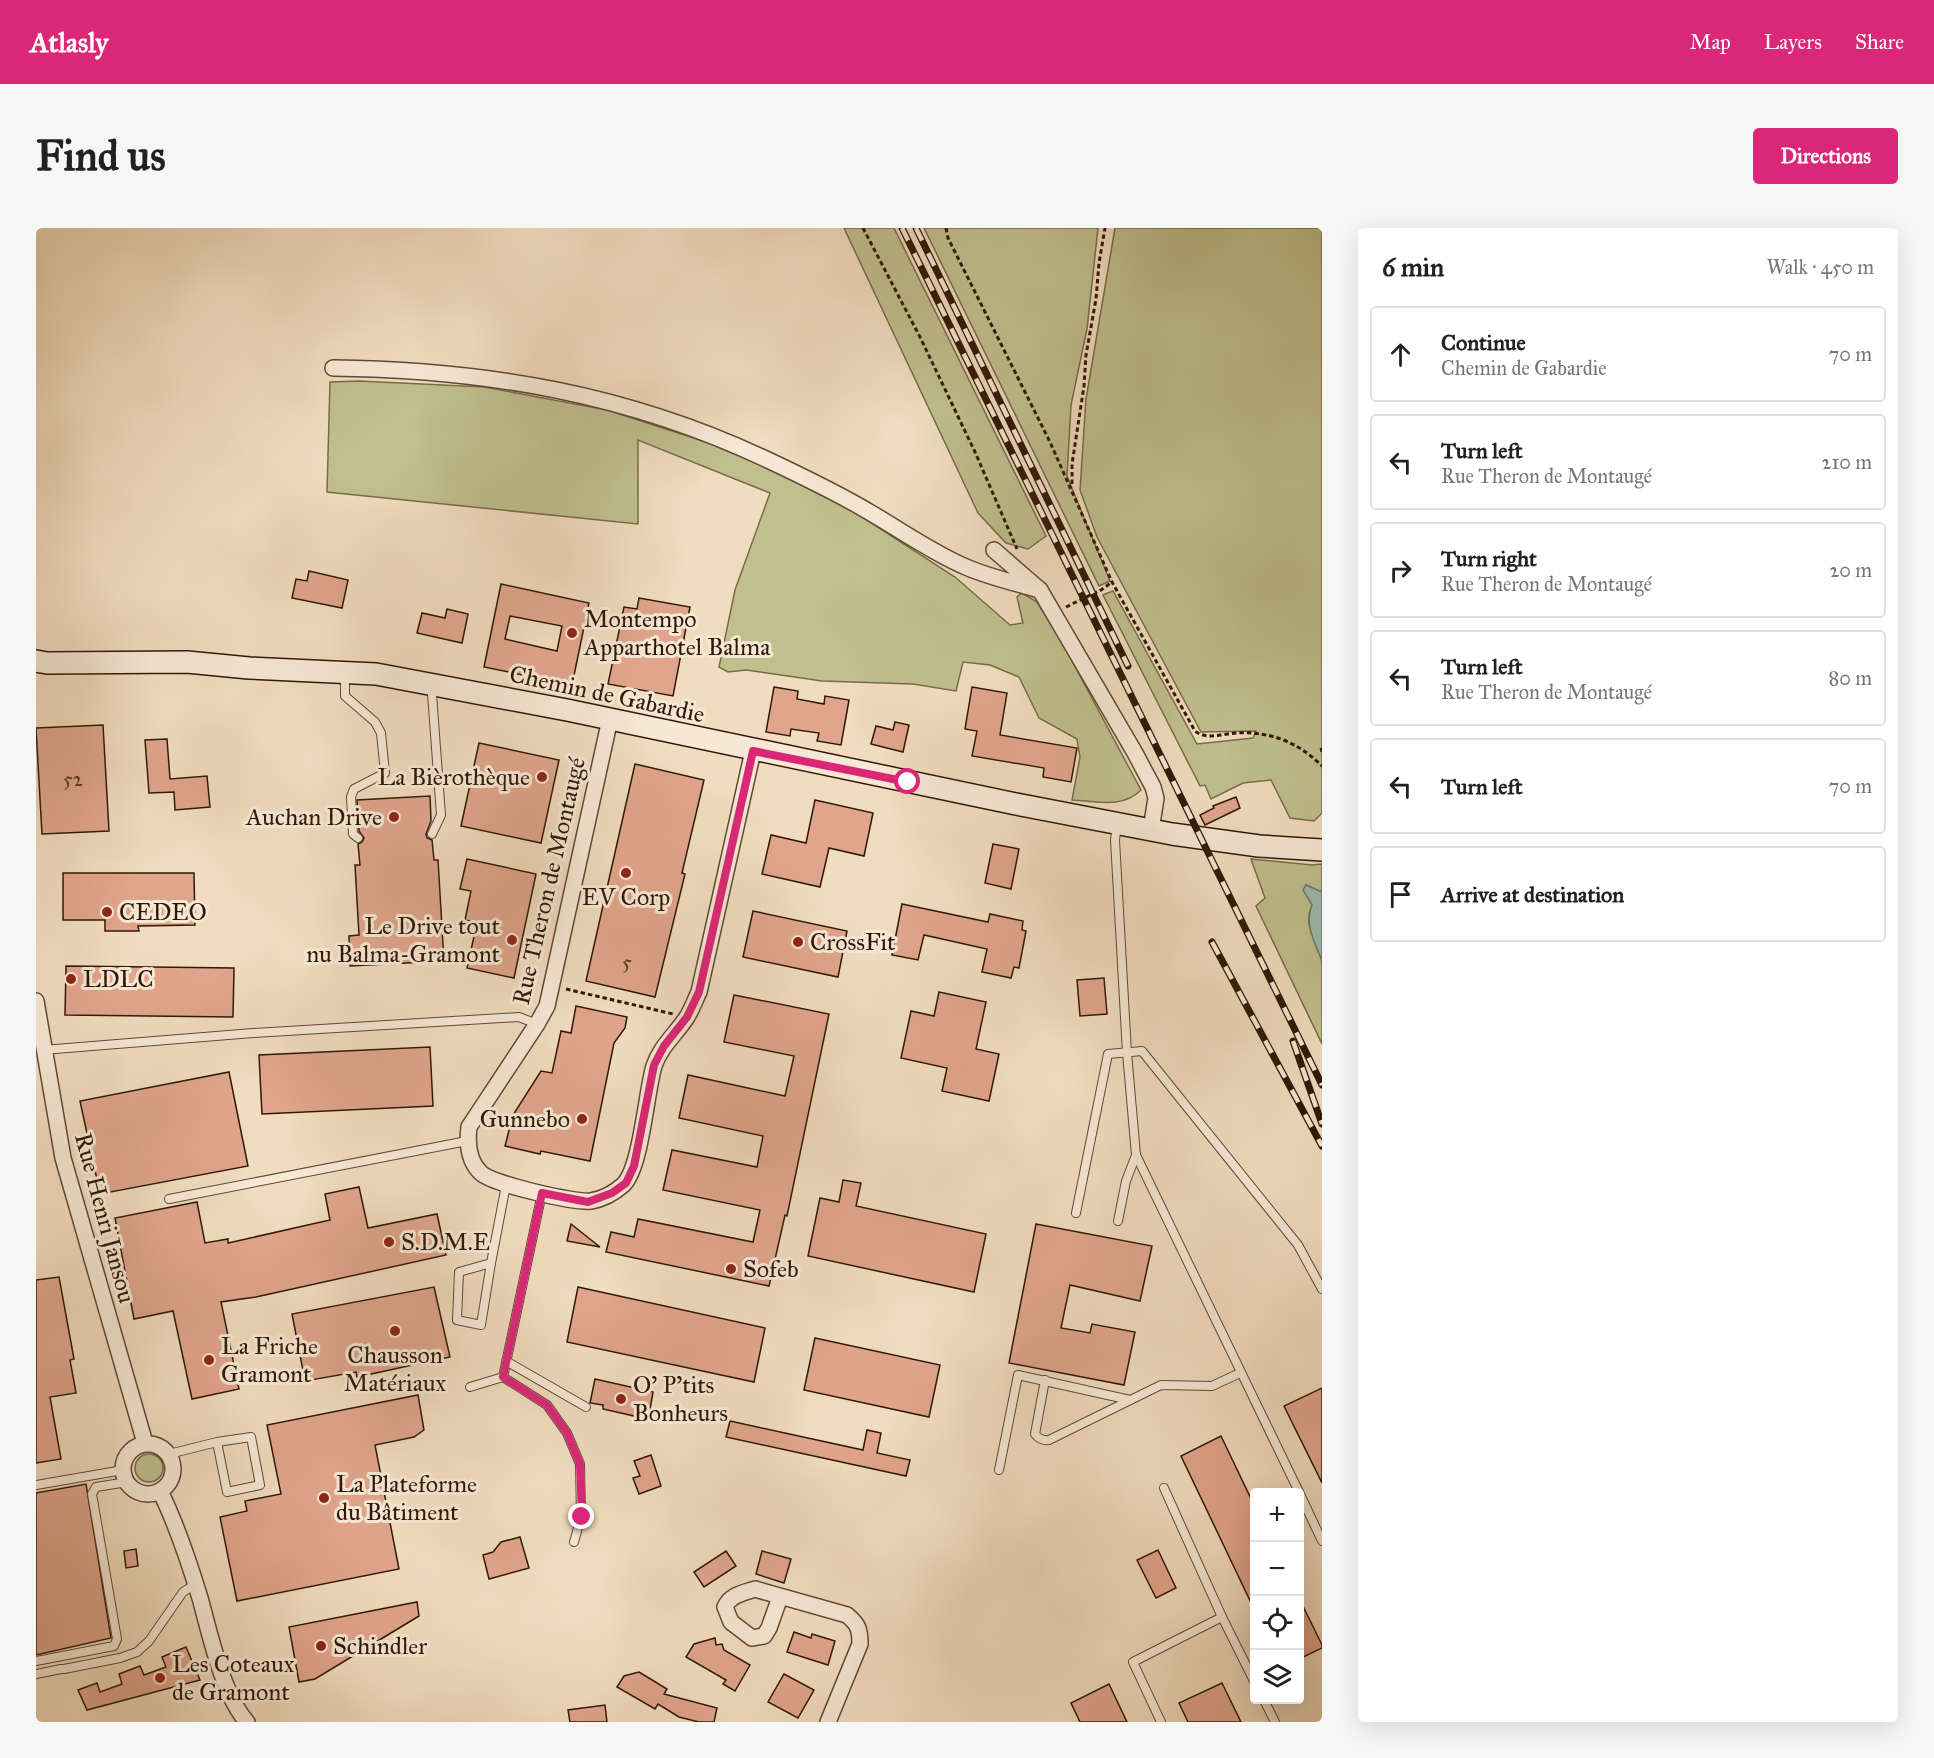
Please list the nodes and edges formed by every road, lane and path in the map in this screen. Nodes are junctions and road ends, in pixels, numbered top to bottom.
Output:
1 (863, 228) edge
2 (946, 228) edge
3 (1105, 228) edge
4 (333, 368) dead end
5 (1072, 488) junction
6 (994, 549) dead end
7 (1021, 555) dead end
8 (1112, 582) junction
9 (1040, 590) junction
10 (1054, 614) junction
11 (40, 664) edge
12 (345, 671) junction
13 (434, 684) junction
14 (610, 719) junction
15 (753, 751) junction
16 (1322, 766) edge
17 (1117, 823) junction
18 (1151, 830) junction
19 (432, 834) dead end
20 (358, 838) dead end
21 (1322, 850) edge
22 (552, 986) junction
23 (36, 1001) edge
24 (687, 1017) junction
25 (537, 1024) junction
26 (43, 1050) junction
27 (1127, 1053) junction
28 (467, 1142) junction
29 (1136, 1155) junction
30 (506, 1185) junction
31 (542, 1193) junction
32 (169, 1199) dead end
33 (1076, 1213) dead end
34 (1119, 1221) dead end
35 (491, 1263) junction
36 (1322, 1289) edge
37 (506, 1361) junction
38 (1240, 1372) junction
39 (503, 1377) junction
40 (1045, 1380) junction
41 (470, 1387) dead end
42 (1130, 1400) junction
43 (586, 1407) dead end
44 (217, 1442) junction
45 (144, 1443) junction
46 (169, 1454) junction
47 (999, 1470) dead end
48 (125, 1476) junction
49 (36, 1485) edge
50 (1164, 1488) dead end
51 (1297, 1488) edge
52 (160, 1491) junction
53 (1304, 1503) edge
54 (1322, 1540) edge
55 (574, 1542) dead end
56 (196, 1584) junction
57 (780, 1597) dead end
58 (1222, 1617) junction
59 (36, 1661) edge
60 (1250, 1673) edge
61 (36, 1674) edge
62 (1266, 1704) edge
63 (247, 1722) edge
64 (828, 1722) edge
65 (1161, 1722) edge
66 (1275, 1722) edge

1 - 7 path
2 - 5 path
3 - 5 path
4 - 9 street
5 - 8 path
6 - 9 street
8 - 10 path
8 - 16 path
9 - 10 street
10 - 18 street
11 - 12 street, Chemin de Gabardie
12 - 13 street, Chemin de Gabardie
12 - 20 lane
13 - 14 street, Chemin de Gabardie
13 - 19 lane
14 - 15 street, Chemin de Gabardie
14 - 22 street, Rue Theron de Montaugé
15 - 17 street, Chemin de Gabardie
15 - 24 street
17 - 18 street, Chemin de Gabardie
17 - 27 lane
18 - 21 street, Chemin de Gabardie
22 - 24 path
22 - 25 street, Rue Theron de Montaugé
23 - 26 street, Rue Henri Jansou
24 - 31 street
25 - 26 lane
25 - 28 street, Rue Theron de Montaugé
26 - 45 street, Rue Henri Jansou
27 - 29 lane
27 - 33 lane
27 - 36 lane
28 - 30 street
28 - 32 lane
29 - 34 lane
29 - 38 lane
30 - 31 street
30 - 35 lane
31 - 37 lane
35 - 35 lane
37 - 39 lane
37 - 43 lane
38 - 42 lane
38 - 51 lane
39 - 41 lane
39 - 55 lane
40 - 42 lane
40 - 42 lane
40 - 47 lane
44 - 44 lane
44 - 46 lane
45 - 46 street
45 - 48 street
46 - 52 street
48 - 49 lane
48 - 52 street
48 - 59 lane
50 - 58 lane
52 - 56 street
53 - 54 lane
56 - 61 lane
56 - 63 street
57 - 64 street
58 - 60 lane
58 - 65 lane
62 - 66 lane

